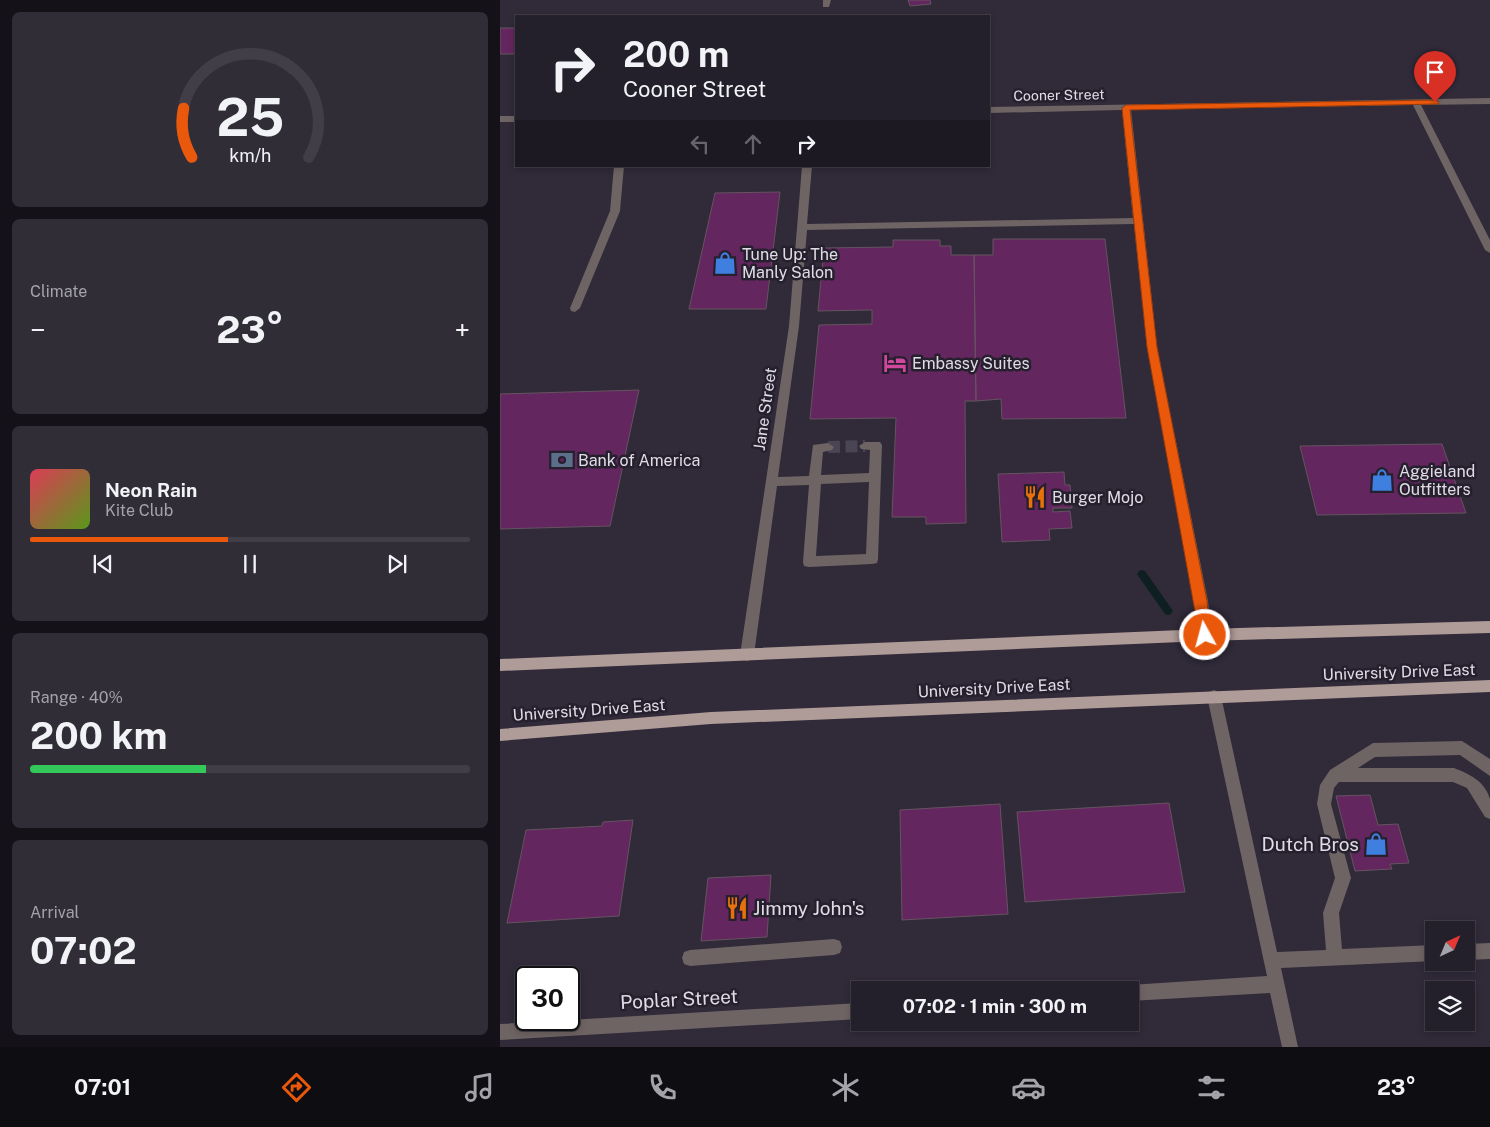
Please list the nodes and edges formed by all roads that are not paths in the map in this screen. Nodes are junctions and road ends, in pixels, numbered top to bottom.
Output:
1 (1490, 101) edge
2 (1416, 102) junction
3 (1126, 108) junction
4 (990, 110) edge
5 (515, 119) edge
6 (500, 120) edge
7 (619, 167) edge
8 (807, 167) edge
9 (1138, 221) junction
10 (802, 227) junction
11 (1490, 250) edge
12 (575, 308) dead end
13 (865, 446) dead end
14 (828, 447) dead end
15 (875, 478) junction
16 (815, 480) junction
17 (771, 482) junction
18 (1490, 627) edge
19 (1205, 635) junction
20 (747, 655) junction
21 (500, 664) edge
22 (1490, 686) edge
23 (1214, 696) junction
24 (500, 735) edge
25 (1490, 769) edge
26 (1335, 775) junction
27 (1490, 812) edge
28 (834, 947) dead end
29 (1490, 950) edge
30 (1475, 951) edge
31 (1425, 953) edge
32 (1335, 956) junction
33 (690, 958) dead end
34 (1271, 960) junction
35 (1276, 984) junction
36 (1139, 993) edge
37 (851, 1011) edge
38 (500, 1032) edge
39 (1290, 1047) edge

1 - 2 street, Cooner Street
2 - 3 street, Cooner Street
2 - 11 street
3 - 4 street, Cooner Street
3 - 9 street
5 - 6 street
7 - 12 street
8 - 10 street, Jane Street
9 - 10 street
9 - 19 street
10 - 17 street, Jane Street
13 - 15 street
14 - 16 street
15 - 16 street
15 - 16 street
16 - 17 street
17 - 20 street, Jane Street
18 - 19 main road
19 - 20 main road
20 - 21 main road
22 - 23 main road, University Drive East
23 - 24 main road, University Drive East
23 - 34 street
25 - 26 street
26 - 27 street
26 - 32 street
28 - 33 street
29 - 30 street
31 - 32 street
32 - 34 street
34 - 35 street
35 - 36 street
35 - 39 street
37 - 38 street, Poplar Street

